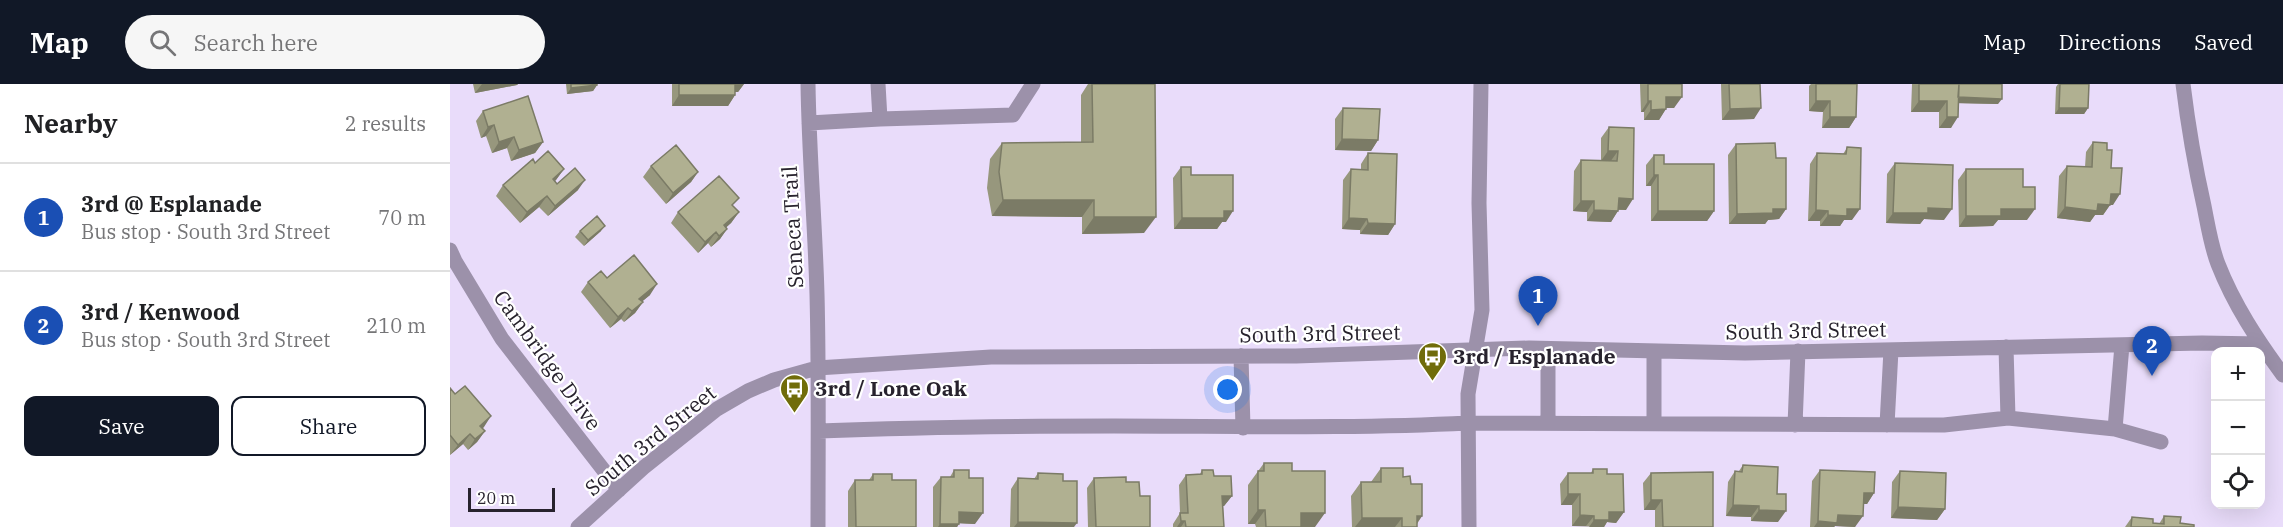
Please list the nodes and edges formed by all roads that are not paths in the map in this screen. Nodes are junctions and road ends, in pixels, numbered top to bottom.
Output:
1 (808, 84) edge
2 (878, 84) edge
3 (1033, 84) edge
4 (1481, 84) edge
5 (2183, 84) edge
6 (880, 119) junction
7 (809, 123) junction
8 (450, 249) edge
9 (2260, 344) junction
10 (2122, 345) junction
11 (2006, 347) junction
12 (1548, 349) junction
13 (1475, 350) junction
14 (1891, 350) junction
15 (1654, 351) junction
16 (1798, 351) junction
17 (1241, 356) junction
18 (817, 368) junction
19 (2283, 375) edge
20 (2008, 417) junction
21 (1468, 423) junction
22 (1548, 423) junction
23 (1654, 424) junction
24 (1795, 425) junction
25 (1887, 425) junction
26 (1243, 428) junction
27 (2115, 429) junction
28 (819, 431) junction
29 (2161, 442) dead end
30 (619, 490) junction
31 (578, 527) edge
32 (818, 527) edge
33 (1470, 527) edge

1 - 7 street, Seneca Trail
2 - 6 street
3 - 6 street
4 - 13 street
5 - 9 street
6 - 7 street
7 - 18 street, Seneca Trail
8 - 30 street, Cambridge Drive
9 - 10 street, South 3rd Street
9 - 19 street
10 - 11 street, South 3rd Street
10 - 27 street
11 - 14 street, South 3rd Street
11 - 20 street
12 - 13 street, South 3rd Street
12 - 15 street, South 3rd Street
12 - 22 street
13 - 17 street, South 3rd Street
13 - 21 street
14 - 16 street, South 3rd Street
14 - 25 street
15 - 16 street, South 3rd Street
15 - 23 street
16 - 24 street
17 - 18 street, South 3rd Street
17 - 26 street
18 - 28 street, Seneca Trail
18 - 30 street, South 3rd Street
20 - 25 street
20 - 27 street
21 - 22 street
21 - 26 street
21 - 33 street
22 - 23 street
23 - 24 street
24 - 25 street
26 - 28 street
27 - 29 street
28 - 32 street, Seneca Trail
30 - 31 street, South 3rd Street

